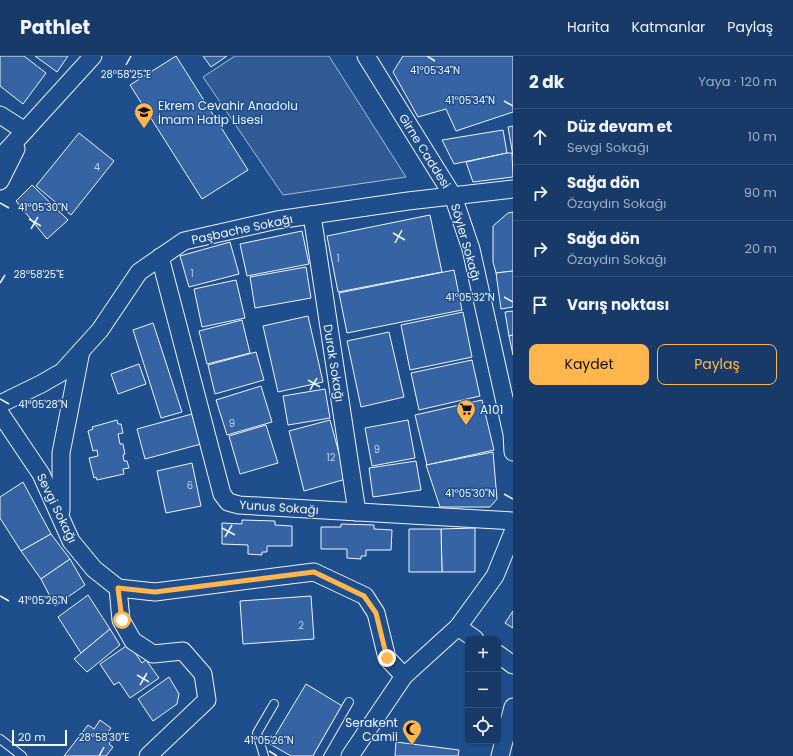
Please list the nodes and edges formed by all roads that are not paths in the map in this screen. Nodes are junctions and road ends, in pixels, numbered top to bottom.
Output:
1 (93, 56) edge
2 (366, 56) edge
3 (0, 115) edge
4 (25, 131) junction
5 (0, 158) edge
6 (0, 181) edge
7 (513, 190) edge
8 (453, 196) junction
9 (312, 215) junction
10 (160, 258) junction
11 (81, 351) junction
12 (0, 404) edge
13 (0, 413) edge
14 (513, 452) edge
15 (357, 512) junction
16 (61, 518) junction
17 (513, 521) edge
18 (513, 532) edge
19 (118, 588) junction
20 (458, 627) junction
21 (472, 636) edge
22 (501, 656) edge
23 (513, 665) edge
24 (404, 676) junction
25 (349, 702) dead end
26 (274, 704) dead end
27 (513, 707) edge
28 (0, 739) edge
29 (22, 756) edge
30 (148, 756) edge
31 (264, 756) edge
32 (318, 756) edge
33 (350, 756) edge
34 (500, 756) edge

1 - 4 street
2 - 8 street, Girne Caddesi
3 - 4 street
4 - 5 street
4 - 6 street
7 - 8 street, Girne Caddesi
8 - 9 street, Paşbache Sokağı
8 - 14 street, Söyler Sokağı
9 - 10 street, Paşbache Sokağı
9 - 15 street, Durak Sokağı
10 - 11 street, Paşbache Sokağı
10 - 15 street, Yunus Sokağı
11 - 12 street, Paşbache Sokağı
11 - 16 street
13 - 16 street, Sevgi Sokağı
15 - 17 street, Yunus Sokağı
16 - 19 street, Sevgi Sokağı
18 - 20 street
19 - 24 street
19 - 30 street
20 - 21 street
20 - 24 street
22 - 23 street
24 - 33 street
25 - 32 lane
26 - 31 lane
27 - 34 street
28 - 29 lane

